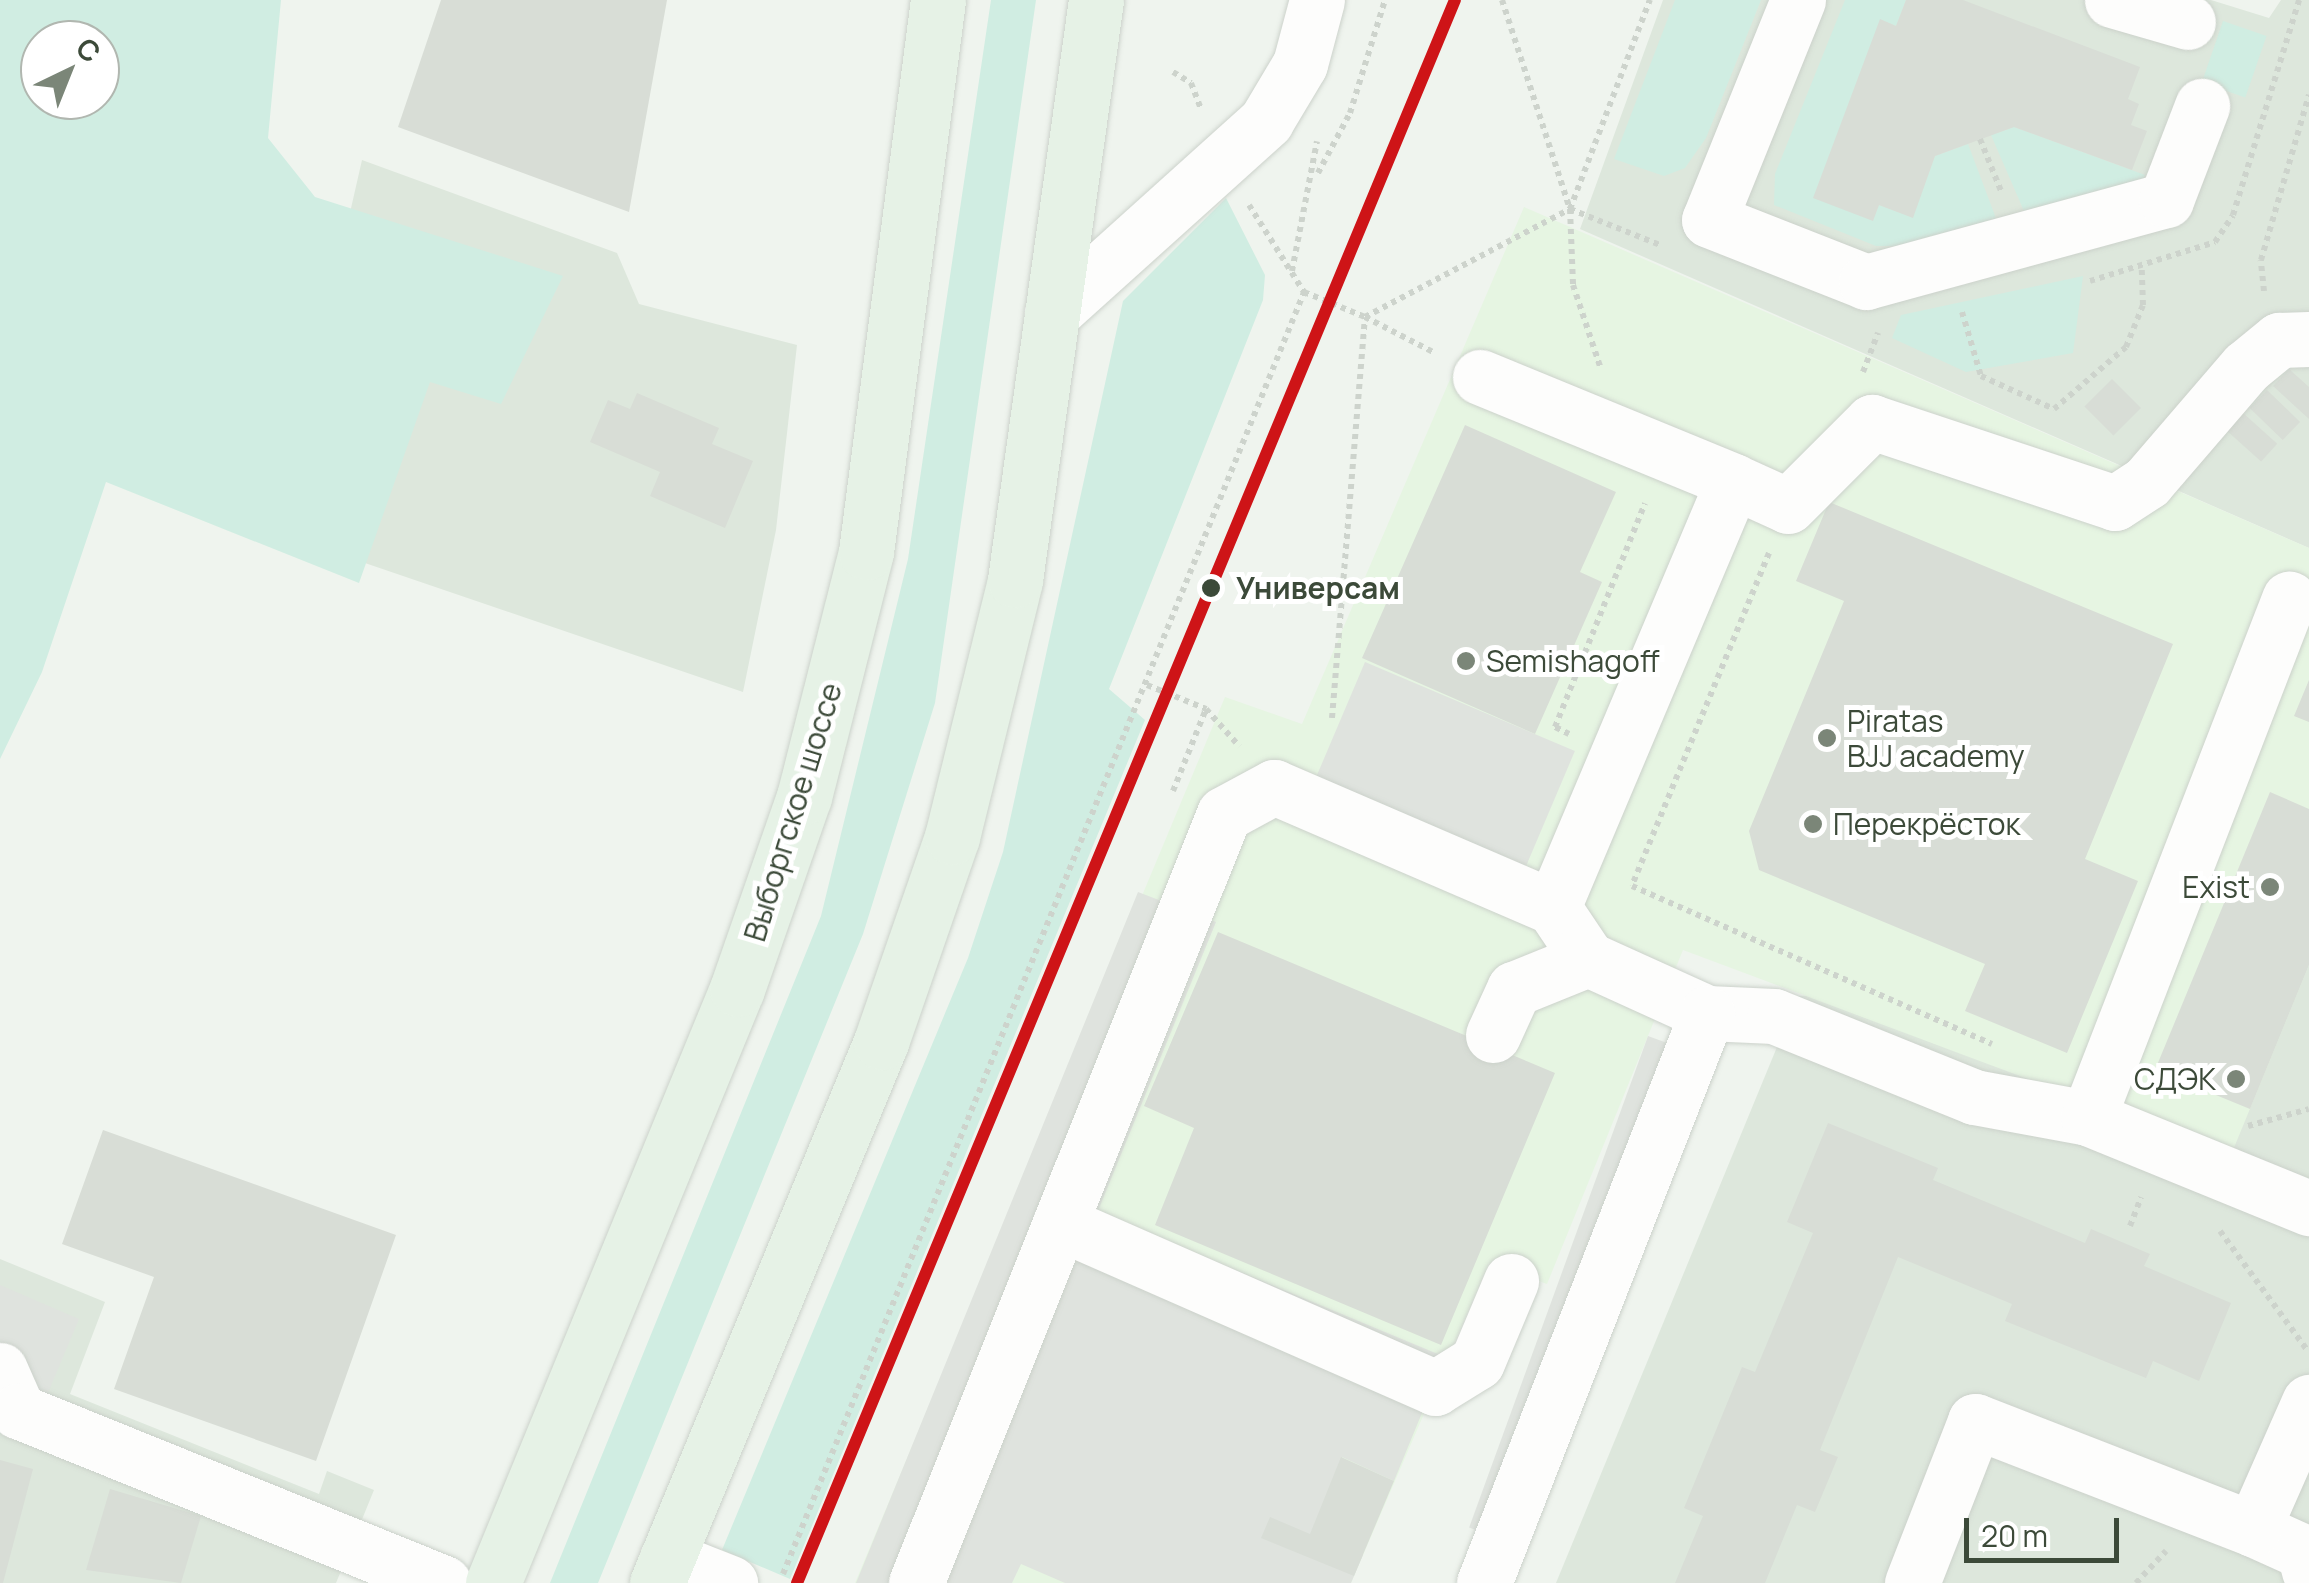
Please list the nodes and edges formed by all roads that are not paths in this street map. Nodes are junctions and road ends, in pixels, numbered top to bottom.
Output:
1 (938, 0) edge
2 (1096, 0) edge
3 (1317, 0) edge
4 (1798, 0) edge
5 (2112, 0) edge
6 (2191, 47) edge
7 (1052, 314) junction
8 (2294, 339) edge
9 (1480, 377) road end
10 (1733, 482) junction
11 (2288, 599) dead end
12 (1553, 907) junction
13 (1588, 959) junction
14 (1708, 1013) junction
15 (1492, 1036) dead end
16 (2088, 1118) junction
17 (2309, 1208) edge
18 (1060, 1223) junction
19 (1510, 1280) dead end
20 (0, 1370) edge
21 (2309, 1402) edge
22 (2253, 1529) junction
23 (662, 1570) edge
24 (2309, 1570) edge
25 (444, 1583) edge
26 (493, 1583) edge
27 (730, 1583) edge
28 (916, 1583) edge
29 (1484, 1583) edge
30 (1912, 1583) edge

1 - 26 main road, Выборгское шоссе
2 - 7 main road
3 - 7 street
4 - 6 street
5 - 6 street
7 - 23 main road
8 - 10 street
9 - 10 street
10 - 12 street
11 - 16 street
12 - 13 street
12 - 18 street
13 - 14 street
13 - 15 street
14 - 16 street
14 - 29 street
16 - 17 street
18 - 19 street
18 - 28 street
20 - 25 street
21 - 22 street
22 - 24 street
22 - 30 street
23 - 27 street

